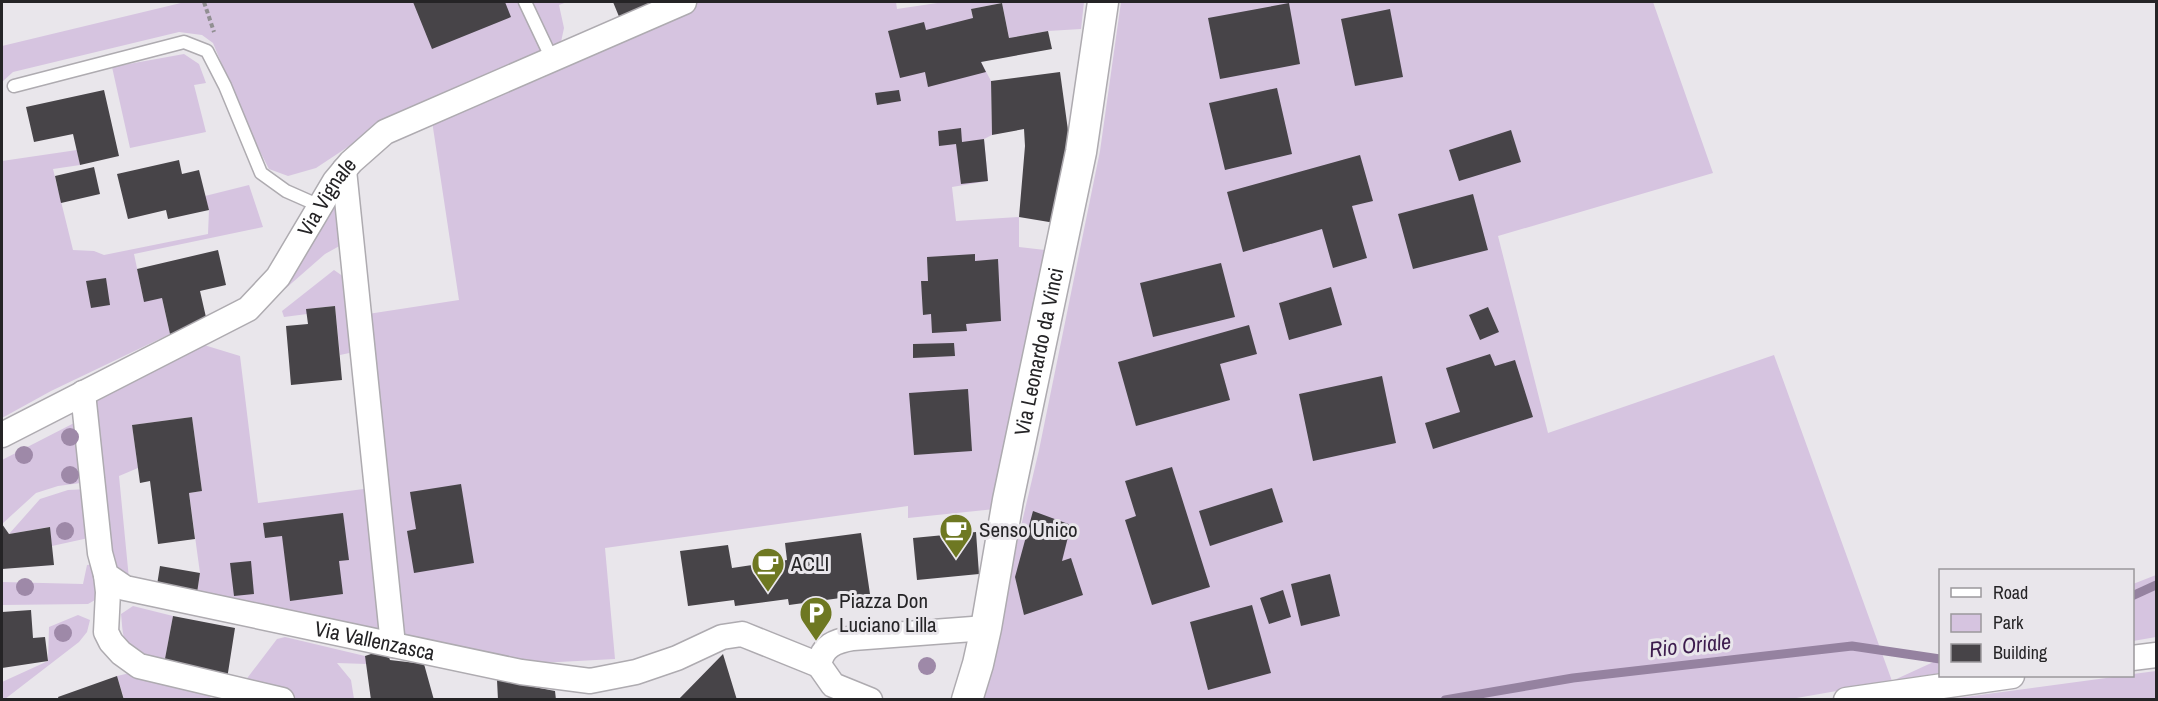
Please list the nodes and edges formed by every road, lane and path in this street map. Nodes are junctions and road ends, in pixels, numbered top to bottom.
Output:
1 (525, 2) edge
2 (684, 2) edge
3 (1103, 2) edge
4 (552, 59) junction
5 (14, 86) dead end
6 (344, 170) junction
7 (320, 206) junction
8 (83, 393) junction
9 (2, 435) edge
10 (106, 575) junction
11 (986, 628) junction
12 (393, 645) junction
13 (2157, 655) edge
14 (2134, 658) edge
15 (819, 665) junction
16 (1998, 677) edge
17 (282, 699) edge
18 (870, 699) edge
19 (967, 699) edge
20 (1846, 699) edge

1 - 4 lane
2 - 4 street, Via Vignale
3 - 11 street, Via Leonardo da Vinci
4 - 6 street, Via Vignale
5 - 7 lane
6 - 7 street, Via Vignale
6 - 12 street
7 - 8 street, Via Vignale
8 - 9 street, Via Vignale
8 - 10 street
10 - 12 street, Via Vallenzasca
10 - 17 street
11 - 15 street
11 - 19 street, Via Leonardo da Vinci
12 - 15 street, Via Vallenzasca
13 - 14 street
15 - 18 street
16 - 20 street

